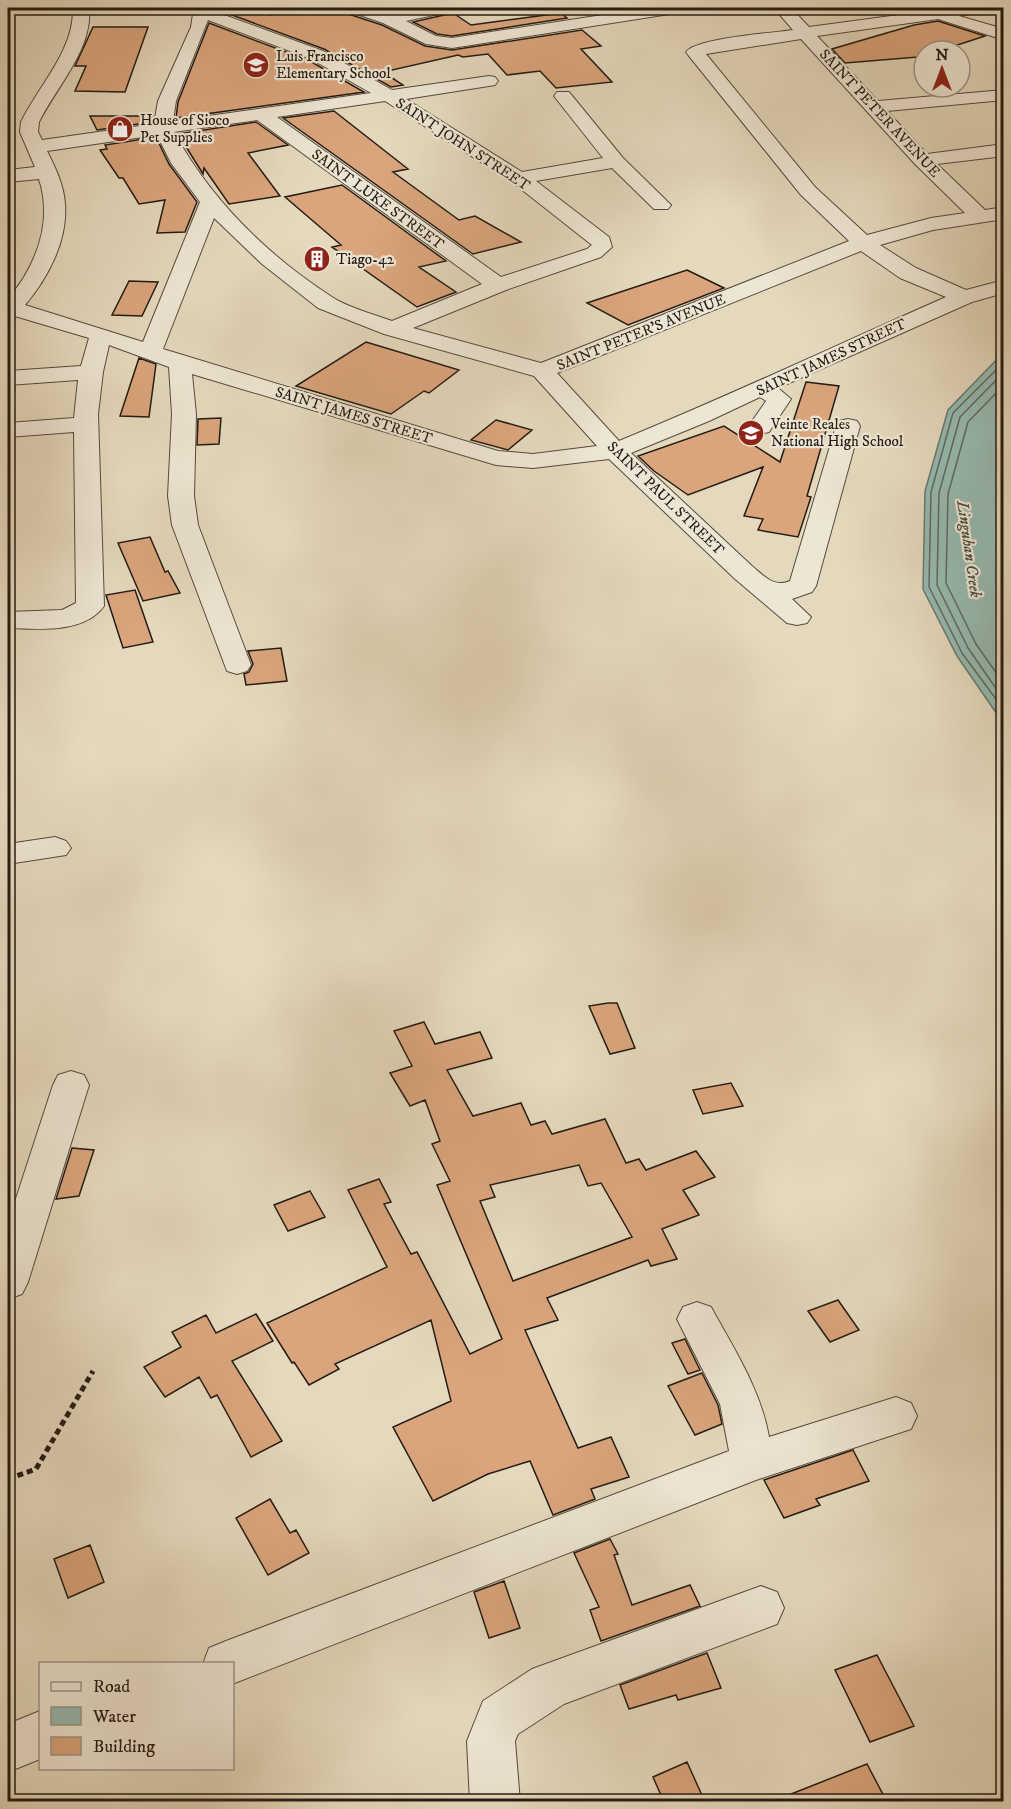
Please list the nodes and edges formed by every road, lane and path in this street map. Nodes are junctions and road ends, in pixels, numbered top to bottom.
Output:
1 (81, 8) edge
2 (354, 8) edge
3 (447, 8) edge
4 (574, 8) edge
5 (677, 8) edge
6 (782, 8) edge
7 (982, 8) edge
8 (197, 10) edge
9 (937, 14) junction
10 (389, 19) junction
11 (598, 21) junction
12 (806, 34) junction
13 (1004, 35) edge
14 (489, 81) dead end
15 (386, 94) junction
16 (1004, 95) edge
17 (563, 96) dead end
18 (873, 107) junction
19 (259, 113) junction
20 (163, 129) junction
21 (36, 147) junction
22 (1004, 150) edge
23 (922, 160) junction
24 (616, 162) junction
25 (46, 172) junction
26 (8, 176) edge
27 (519, 178) junction
28 (210, 202) junction
29 (661, 205) dead end
30 (1004, 213) edge
31 (980, 216) junction
32 (863, 243) junction
33 (498, 285) junction
34 (1004, 286) edge
35 (964, 297) junction
36 (9, 308) edge
37 (392, 329) junction
38 (101, 334) junction
39 (151, 351) junction
40 (180, 363) junction
41 (542, 371) junction
42 (90, 372) junction
43 (8, 378) edge
44 (762, 388) junction
45 (86, 424) junction
46 (848, 426) dead end
47 (760, 427) dead end
48 (8, 430) edge
49 (615, 451) junction
50 (767, 591) junction
51 (797, 618) dead end
52 (8, 620) edge
53 (237, 665) dead end
54 (55, 848) dead end
55 (8, 854) edge
56 (71, 1085) dead end
57 (8, 1282) edge
58 (697, 1319) dead end
59 (93, 1371) dead end
60 (896, 1416) dead end
61 (752, 1462) junction
62 (8, 1479) edge
63 (760, 1608) dead end
64 (231, 1662) edge
65 (39, 1735) edge
66 (8, 1748) edge
67 (495, 1802) edge

1 - 21 street, SAINT JAMES STREET
2 - 10 street
3 - 10 street
4 - 11 street
5 - 11 street
6 - 12 street, SAINT PETER AVENUE
7 - 9 street
8 - 15 street, SAINT JOHN STREET
8 - 20 street
9 - 12 street
9 - 13 street
10 - 11 street
12 - 18 street, SAINT PETER AVENUE
12 - 32 street
14 - 15 street
15 - 19 street
15 - 27 street, SAINT JOHN STREET
16 - 18 street
17 - 24 street
18 - 23 street, SAINT PETER AVENUE
19 - 20 street
19 - 33 street, SAINT LUKE STREET
20 - 21 street
20 - 28 street, SAINT PETER'S AVENUE
21 - 25 street, SAINT JAMES STREET
22 - 23 street
23 - 31 street, SAINT PETER AVENUE
24 - 27 street
24 - 29 street
25 - 26 street
25 - 36 street, SAINT JAMES STREET
27 - 33 street, SAINT JOHN STREET
28 - 37 street, SAINT PETER'S AVENUE
28 - 39 street
30 - 31 street, SAINT PETER'S AVENUE
31 - 32 street, SAINT PETER'S AVENUE
32 - 35 street
32 - 41 street, SAINT PETER'S AVENUE
33 - 37 street
34 - 35 street, SAINT JAMES STREET
35 - 44 street, SAINT JAMES STREET
36 - 38 street, SAINT JAMES STREET
37 - 41 street, SAINT PETER'S AVENUE
38 - 39 street, SAINT JAMES STREET
38 - 42 street
39 - 40 street, SAINT JAMES STREET
40 - 49 street, SAINT JAMES STREET
40 - 53 street
41 - 49 street, SAINT PAUL STREET
42 - 43 street
42 - 45 street
44 - 47 street
44 - 49 street, SAINT JAMES STREET
45 - 48 street
45 - 52 street
46 - 50 street
49 - 50 street, SAINT PAUL STREET
50 - 51 street, SAINT PAUL STREET
54 - 55 street
56 - 57 street
58 - 61 street
59 - 62 path
60 - 61 street
61 - 64 street
63 - 67 street
65 - 66 street

